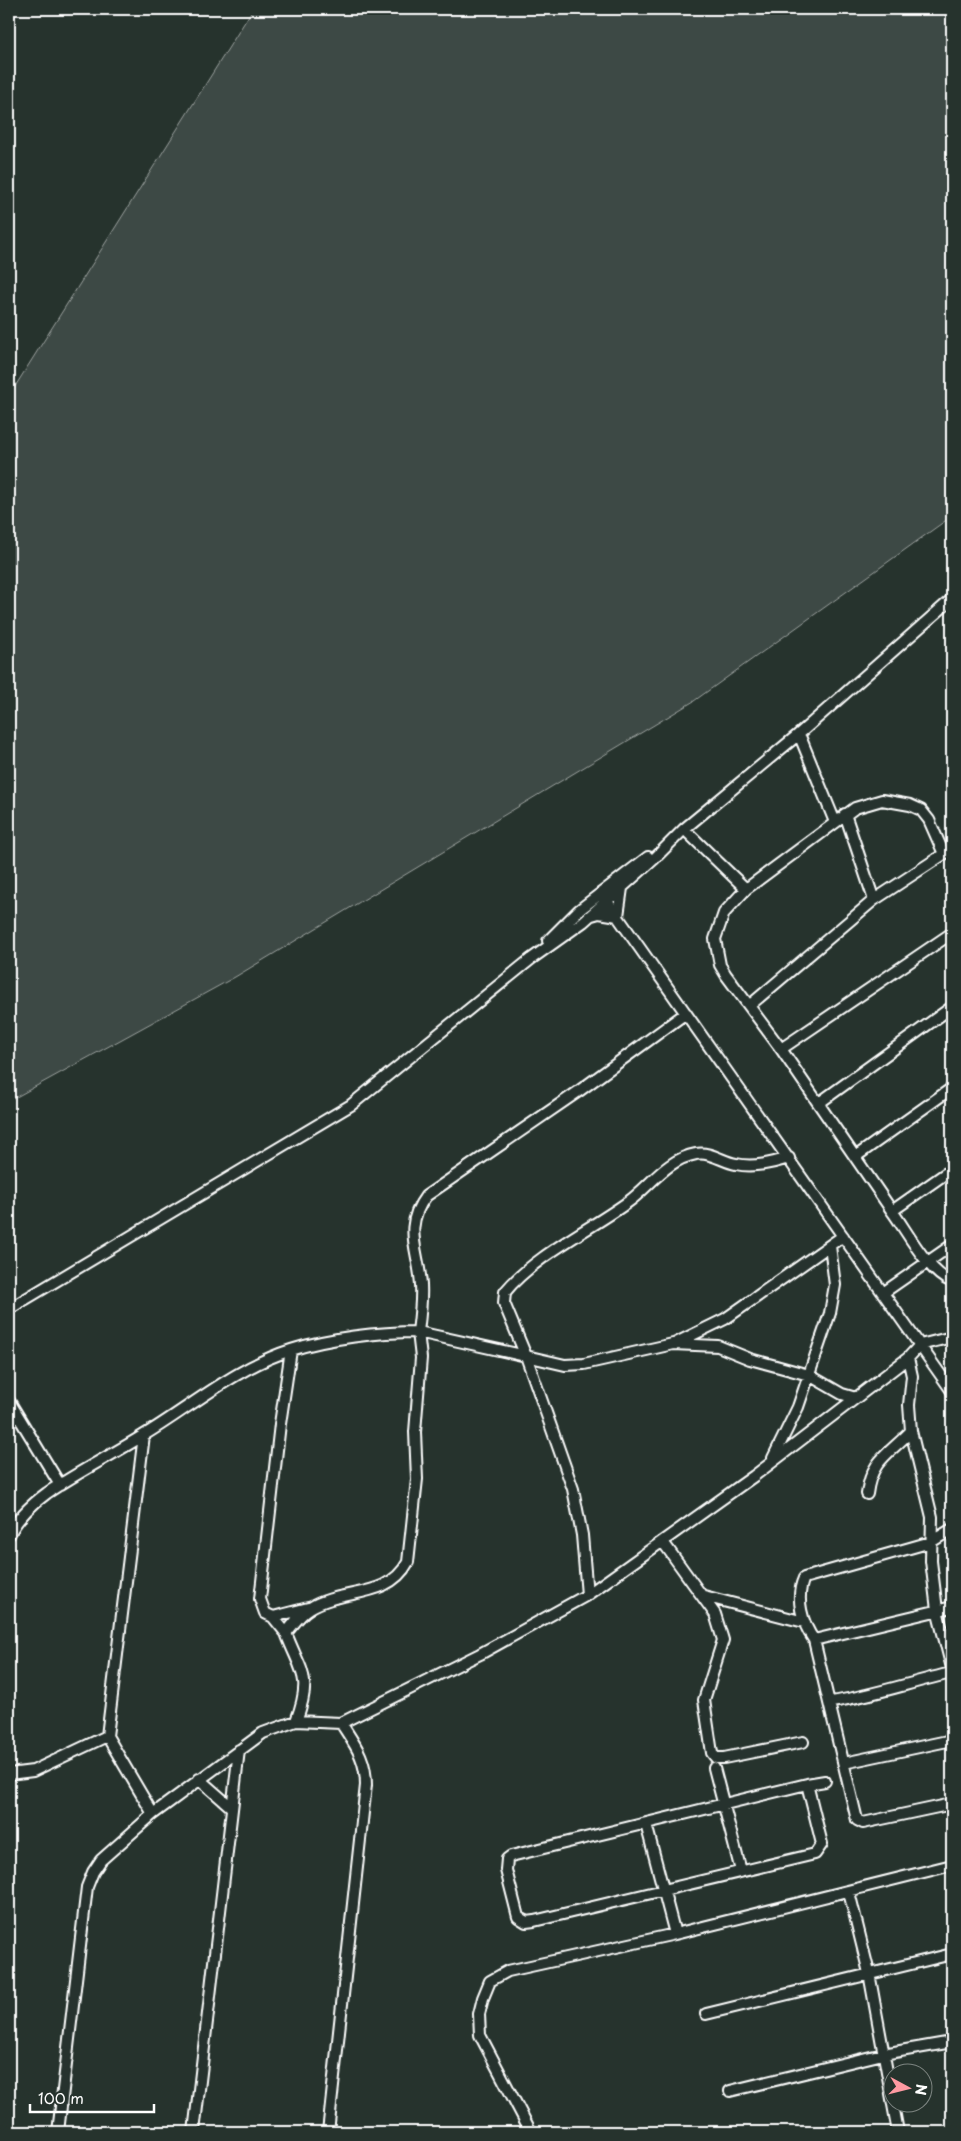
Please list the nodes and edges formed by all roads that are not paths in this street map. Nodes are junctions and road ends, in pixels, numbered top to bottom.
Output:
1 (952, 599) edge
2 (800, 734) junction
3 (845, 814) junction
4 (835, 822) junction
5 (684, 829) junction
6 (666, 846) junction
7 (948, 851) edge
8 (622, 888) junction
9 (746, 889) junction
10 (604, 897) junction
11 (874, 900) junction
12 (590, 916) junction
13 (618, 916) junction
14 (952, 933) edge
15 (531, 959) junction
16 (749, 1006) junction
17 (952, 1007) edge
18 (686, 1013) junction
19 (781, 1050) junction
20 (952, 1088) edge
21 (819, 1103) junction
22 (789, 1158) junction
23 (855, 1158) junction
24 (952, 1169) edge
25 (892, 1210) junction
26 (843, 1236) junction
27 (952, 1245) edge
28 (830, 1246) junction
29 (928, 1262) junction
30 (952, 1282) edge
31 (884, 1293) junction
32 (9, 1309) edge
33 (418, 1332) junction
34 (952, 1337) edge
35 (673, 1344) junction
36 (920, 1345) junction
37 (291, 1350) junction
38 (526, 1356) junction
39 (908, 1358) junction
40 (809, 1375) junction
41 (952, 1391) edge
42 (856, 1398) junction
43 (9, 1401) edge
44 (911, 1431) junction
45 (144, 1435) junction
46 (770, 1463) junction
47 (60, 1485) junction
48 (867, 1494) dead end
49 (952, 1529) edge
50 (9, 1535) edge
51 (663, 1542) junction
52 (931, 1542) junction
53 (587, 1595) junction
54 (704, 1596) junction
55 (952, 1607) edge
56 (309, 1608) junction
57 (937, 1610) junction
58 (273, 1617) junction
59 (804, 1622) junction
60 (286, 1633) junction
61 (814, 1640) junction
62 (952, 1668) edge
63 (952, 1673) edge
64 (831, 1702) junction
65 (296, 1721) junction
66 (341, 1723) junction
67 (108, 1736) junction
68 (952, 1740) edge
69 (803, 1742) dead end
70 (239, 1750) junction
71 (844, 1763) junction
72 (714, 1768) dead end
73 (9, 1774) edge
74 (199, 1779) junction
75 (825, 1781) dead end
76 (808, 1784) junction
77 (952, 1804) edge
78 (724, 1805) junction
79 (231, 1806) junction
80 (153, 1814) junction
81 (646, 1824) junction
82 (952, 1865) edge
83 (741, 1871) junction
84 (663, 1890) junction
85 (849, 1892) junction
86 (674, 1934) junction
87 (952, 1954) edge
88 (869, 1973) junction
89 (706, 2014) dead end
90 (952, 2042) edge
91 (883, 2054) junction
92 (730, 2091) dead end
93 (58, 2132) edge
94 (194, 2132) edge
95 (328, 2132) edge
96 (531, 2132) edge
97 (898, 2132) edge

1 - 2 street
2 - 4 street
2 - 5 street
3 - 4 street
3 - 7 street
3 - 11 street
4 - 9 street
5 - 6 street
5 - 9 street
6 - 8 street
6 - 10 street
7 - 11 street
8 - 10 street
8 - 13 street
9 - 16 street
10 - 12 street
10 - 13 street
10 - 15 street
11 - 16 street
12 - 13 street
12 - 15 street
13 - 18 street
14 - 19 street
15 - 32 street
16 - 19 street
17 - 21 street
18 - 22 street
18 - 33 street
19 - 21 street
20 - 23 street
21 - 23 street
22 - 26 street
22 - 38 street
23 - 25 street
24 - 25 street
25 - 29 street
26 - 28 street
26 - 31 street
27 - 29 street
28 - 35 street
28 - 40 street
29 - 30 street
29 - 31 street
31 - 36 street
33 - 37 street
33 - 38 street
33 - 56 street
34 - 36 street
35 - 38 street
35 - 40 street
36 - 39 street
36 - 41 street
37 - 45 street
37 - 58 street
38 - 53 street
39 - 42 street
39 - 44 street
40 - 42 street
40 - 46 street
42 - 46 street
43 - 47 street
44 - 48 street
44 - 52 street
45 - 47 street
45 - 67 street
46 - 51 street
47 - 50 street
49 - 52 street
51 - 53 street
51 - 54 street
52 - 57 street
52 - 59 street
53 - 66 street
54 - 59 street
54 - 69 street
55 - 57 street
56 - 58 street
56 - 60 street
57 - 61 street
57 - 62 street
58 - 60 street
59 - 61 street
60 - 65 street
61 - 64 street
63 - 64 street
64 - 71 street
65 - 66 street
65 - 70 street
66 - 95 street
67 - 73 street
67 - 80 street
68 - 71 street
70 - 74 street
70 - 79 street
71 - 77 street
72 - 78 street
74 - 79 street
74 - 80 street
75 - 76 street
76 - 78 street
76 - 83 street
78 - 81 street
78 - 83 street
79 - 94 street
80 - 93 street
81 - 84 street
81 - 84 street
82 - 85 street
83 - 84 street
84 - 86 street
85 - 86 street
85 - 88 street
86 - 96 street
87 - 88 street
88 - 89 street
88 - 91 street
90 - 91 street
91 - 92 street
91 - 97 street

